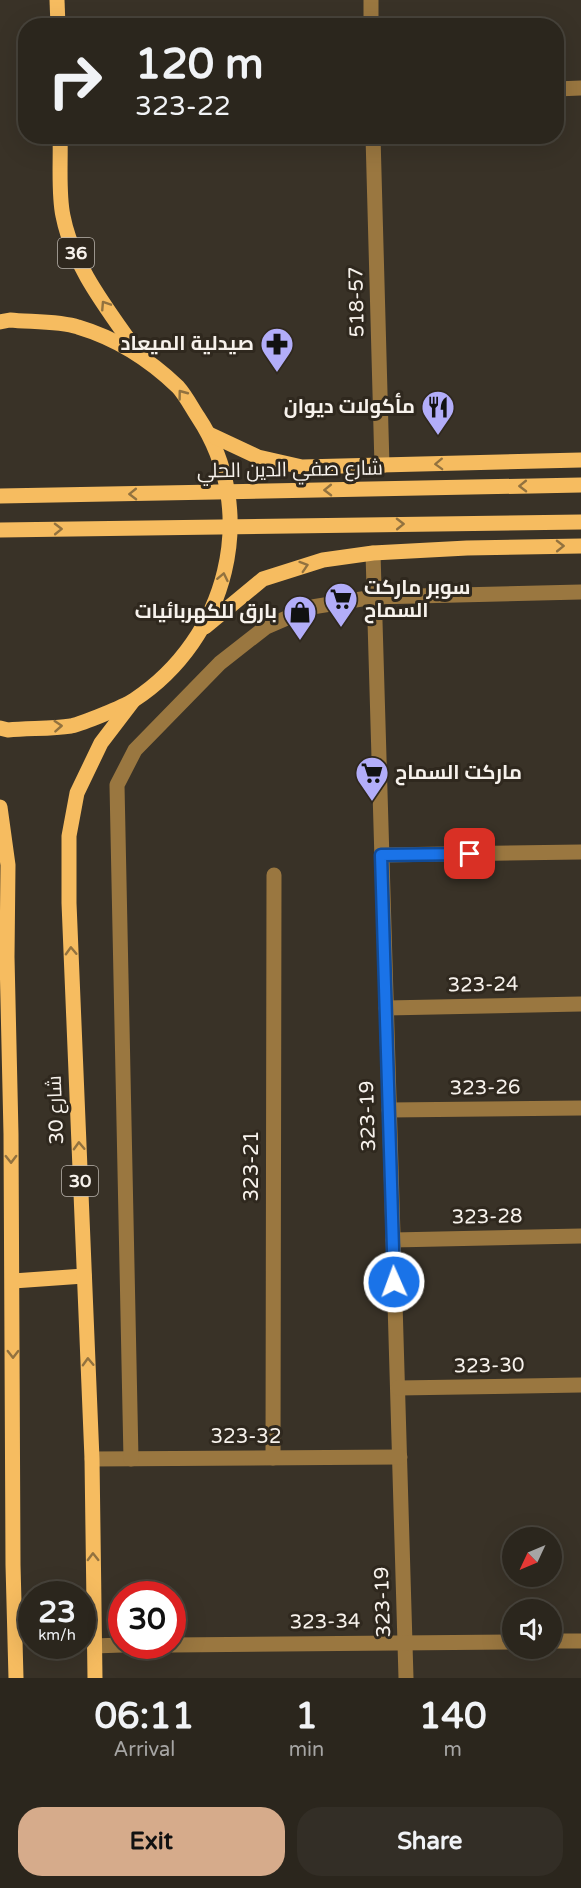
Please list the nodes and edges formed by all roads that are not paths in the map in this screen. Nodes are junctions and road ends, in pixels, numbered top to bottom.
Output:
1 (57, 0) edge
2 (371, 0) edge
3 (57, 18) edge
4 (371, 18) edge
5 (581, 88) edge
6 (564, 89) edge
7 (60, 144) edge
8 (374, 144) edge
9 (0, 322) edge
10 (138, 353) junction
11 (209, 434) junction
12 (581, 460) edge
13 (382, 466) junction
14 (581, 485) edge
15 (0, 496) edge
16 (581, 522) edge
17 (0, 530) edge
18 (581, 546) edge
19 (373, 553) junction
20 (581, 592) edge
21 (374, 597) junction
22 (203, 629) junction
23 (133, 701) junction
24 (0, 728) edge
25 (0, 807) edge
26 (581, 852) edge
27 (381, 855) junction
28 (274, 875) dead end
29 (3, 957) edge
30 (581, 1004) edge
31 (386, 1008) junction
32 (581, 1108) edge
33 (389, 1110) junction
34 (6, 1134) edge
35 (581, 1236) edge
36 (393, 1240) junction
37 (84, 1276) junction
38 (12, 1281) junction
39 (581, 1385) edge
40 (398, 1388) junction
41 (400, 1457) junction
42 (273, 1458) junction
43 (92, 1459) junction
44 (131, 1459) junction
45 (7, 1564) edge
46 (93, 1581) edge
47 (562, 1641) edge
48 (581, 1641) edge
49 (502, 1642) edge
50 (405, 1643) junction
51 (186, 1645) edge
52 (94, 1659) edge
53 (16, 1678) edge
54 (95, 1678) edge
55 (406, 1678) edge

1 - 3 main road
2 - 4 street
5 - 6 street
10 -> 7 main road, 36
8 - 13 street, 518-57
9 - 10 main road
11 -> 10 main road
11 - 13 main road
22 -> 11 main road
12 -> 13 main road
14 -> 15 main road, شارع صفي الدين الحلي, bridge
17 -> 16 main road, bridge
19 -> 18 main road
19 - 21 street, 323-19
22 -> 19 main road
20 - 21 street
21 - 27 street, 323-19
21 - 44 street
22 - 23 main road
24 -> 23 main road
37 -> 23 main road, شارع 30 / 30
25 - 29 main road
26 - 27 street
27 - 31 street, 323-19
28 - 42 street, 323-21
29 - 34 main road
30 - 31 street, 323-24
31 - 33 street, 323-19
32 - 33 street, 323-26
33 - 36 street, 323-19
34 -> 38 main road
35 - 36 street, 323-28
36 - 40 street, 323-19
37 - 38 main road
43 -> 37 main road, شارع 30 / 30
38 -> 45 main road
39 - 40 street, 323-30
40 - 41 street, 323-19
41 - 42 street, 323-32
41 - 50 street, 323-19
42 - 44 street, 323-32
43 - 44 street, 323-32
46 -> 43 main road, شارع 30 / 30
45 - 53 main road
47 - 48 street
49 - 50 street, 323-34
50 - 51 street, 323-34
50 - 55 street, 323-19
52 - 54 main road, شارع 30 / 30

